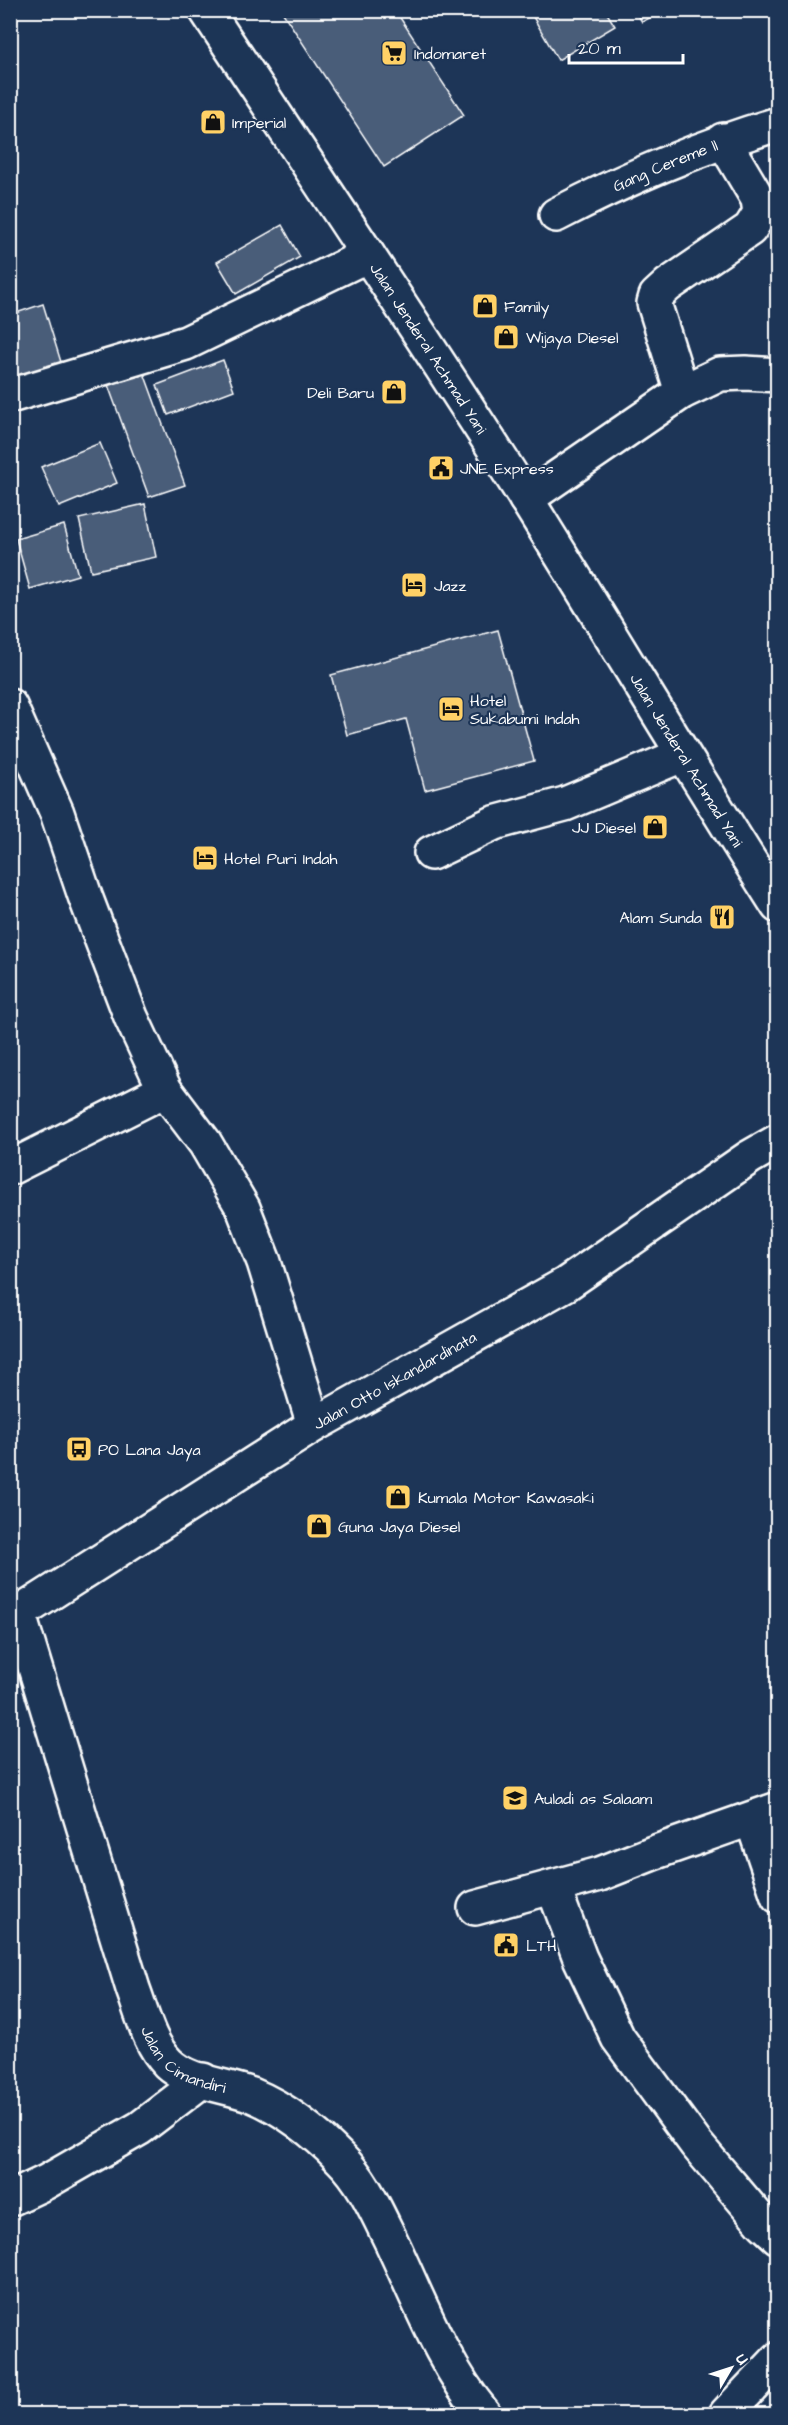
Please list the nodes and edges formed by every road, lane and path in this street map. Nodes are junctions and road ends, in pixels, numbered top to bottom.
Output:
1 (206, 10) edge
2 (777, 124) edge
3 (723, 140) junction
4 (555, 215) dead end
5 (368, 255) junction
6 (777, 375) edge
7 (682, 392) junction
8 (10, 396) edge
9 (526, 499) junction
10 (10, 706) edge
11 (682, 754) junction
12 (431, 853) dead end
13 (777, 906) edge
14 (165, 1090) junction
15 (777, 1141) edge
16 (10, 1167) edge
17 (314, 1425) junction
18 (15, 1617) edge
19 (765, 1814) edge
20 (553, 1887) junction
21 (777, 1896) edge
22 (475, 1908) dead end
23 (203, 2080) junction
24 (10, 2199) edge
25 (777, 2237) edge
26 (777, 2359) edge
27 (484, 2415) edge
28 (726, 2415) edge

1 - 5 street, Jalan Jenderal Achmad Yani
2 - 3 street, Gang Cereme ll
3 - 4 street, Gang Cereme ll
3 - 7 street
5 - 8 street
5 - 9 street, Jalan Jenderal Achmad Yani
6 - 7 street
7 - 9 street
9 - 11 street, Jalan Jenderal Achmad Yani
10 - 14 street
11 - 12 street
11 - 13 street, Jalan Jenderal Achmad Yani
14 - 16 street
14 - 17 street
15 - 17 street, Jalan Otto Iskandardinata
17 - 18 street, Jalan Otto Iskandardinata
18 - 23 street, Jalan Cimandiri
19 - 20 street
19 - 21 street
20 - 22 street
20 - 25 street
23 - 24 street
23 - 27 street, Jalan Cimandiri
26 - 28 street

